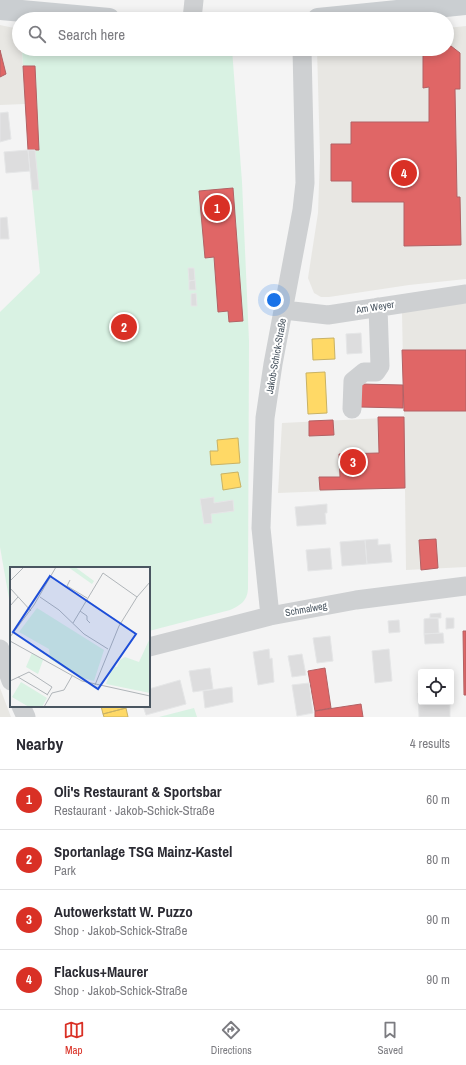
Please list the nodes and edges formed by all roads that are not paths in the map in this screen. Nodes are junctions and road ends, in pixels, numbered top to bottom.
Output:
1 (194, 0) edge
2 (466, 4) edge
3 (0, 9) edge
4 (33, 12) edge
5 (193, 12) edge
6 (387, 12) edge
7 (302, 56) edge
8 (466, 294) edge
9 (378, 307) junction
10 (284, 310) junction
11 (352, 408) dead end
12 (466, 586) edge
13 (270, 616) junction
14 (150, 647) edge
15 (0, 649) edge
16 (10, 678) edge
17 (21, 707) edge
18 (26, 717) edge

1 - 5 street
2 - 6 main road
3 - 4 main road
7 - 10 street, Jakob-Schick-Straße
8 - 9 street, Am Weyer
9 - 10 street, Am Weyer
9 - 11 street
10 - 13 street, Jakob-Schick-Straße
12 - 13 street, Schmalweg
13 - 14 street, Schmalweg
15 - 16 street
17 - 18 street

